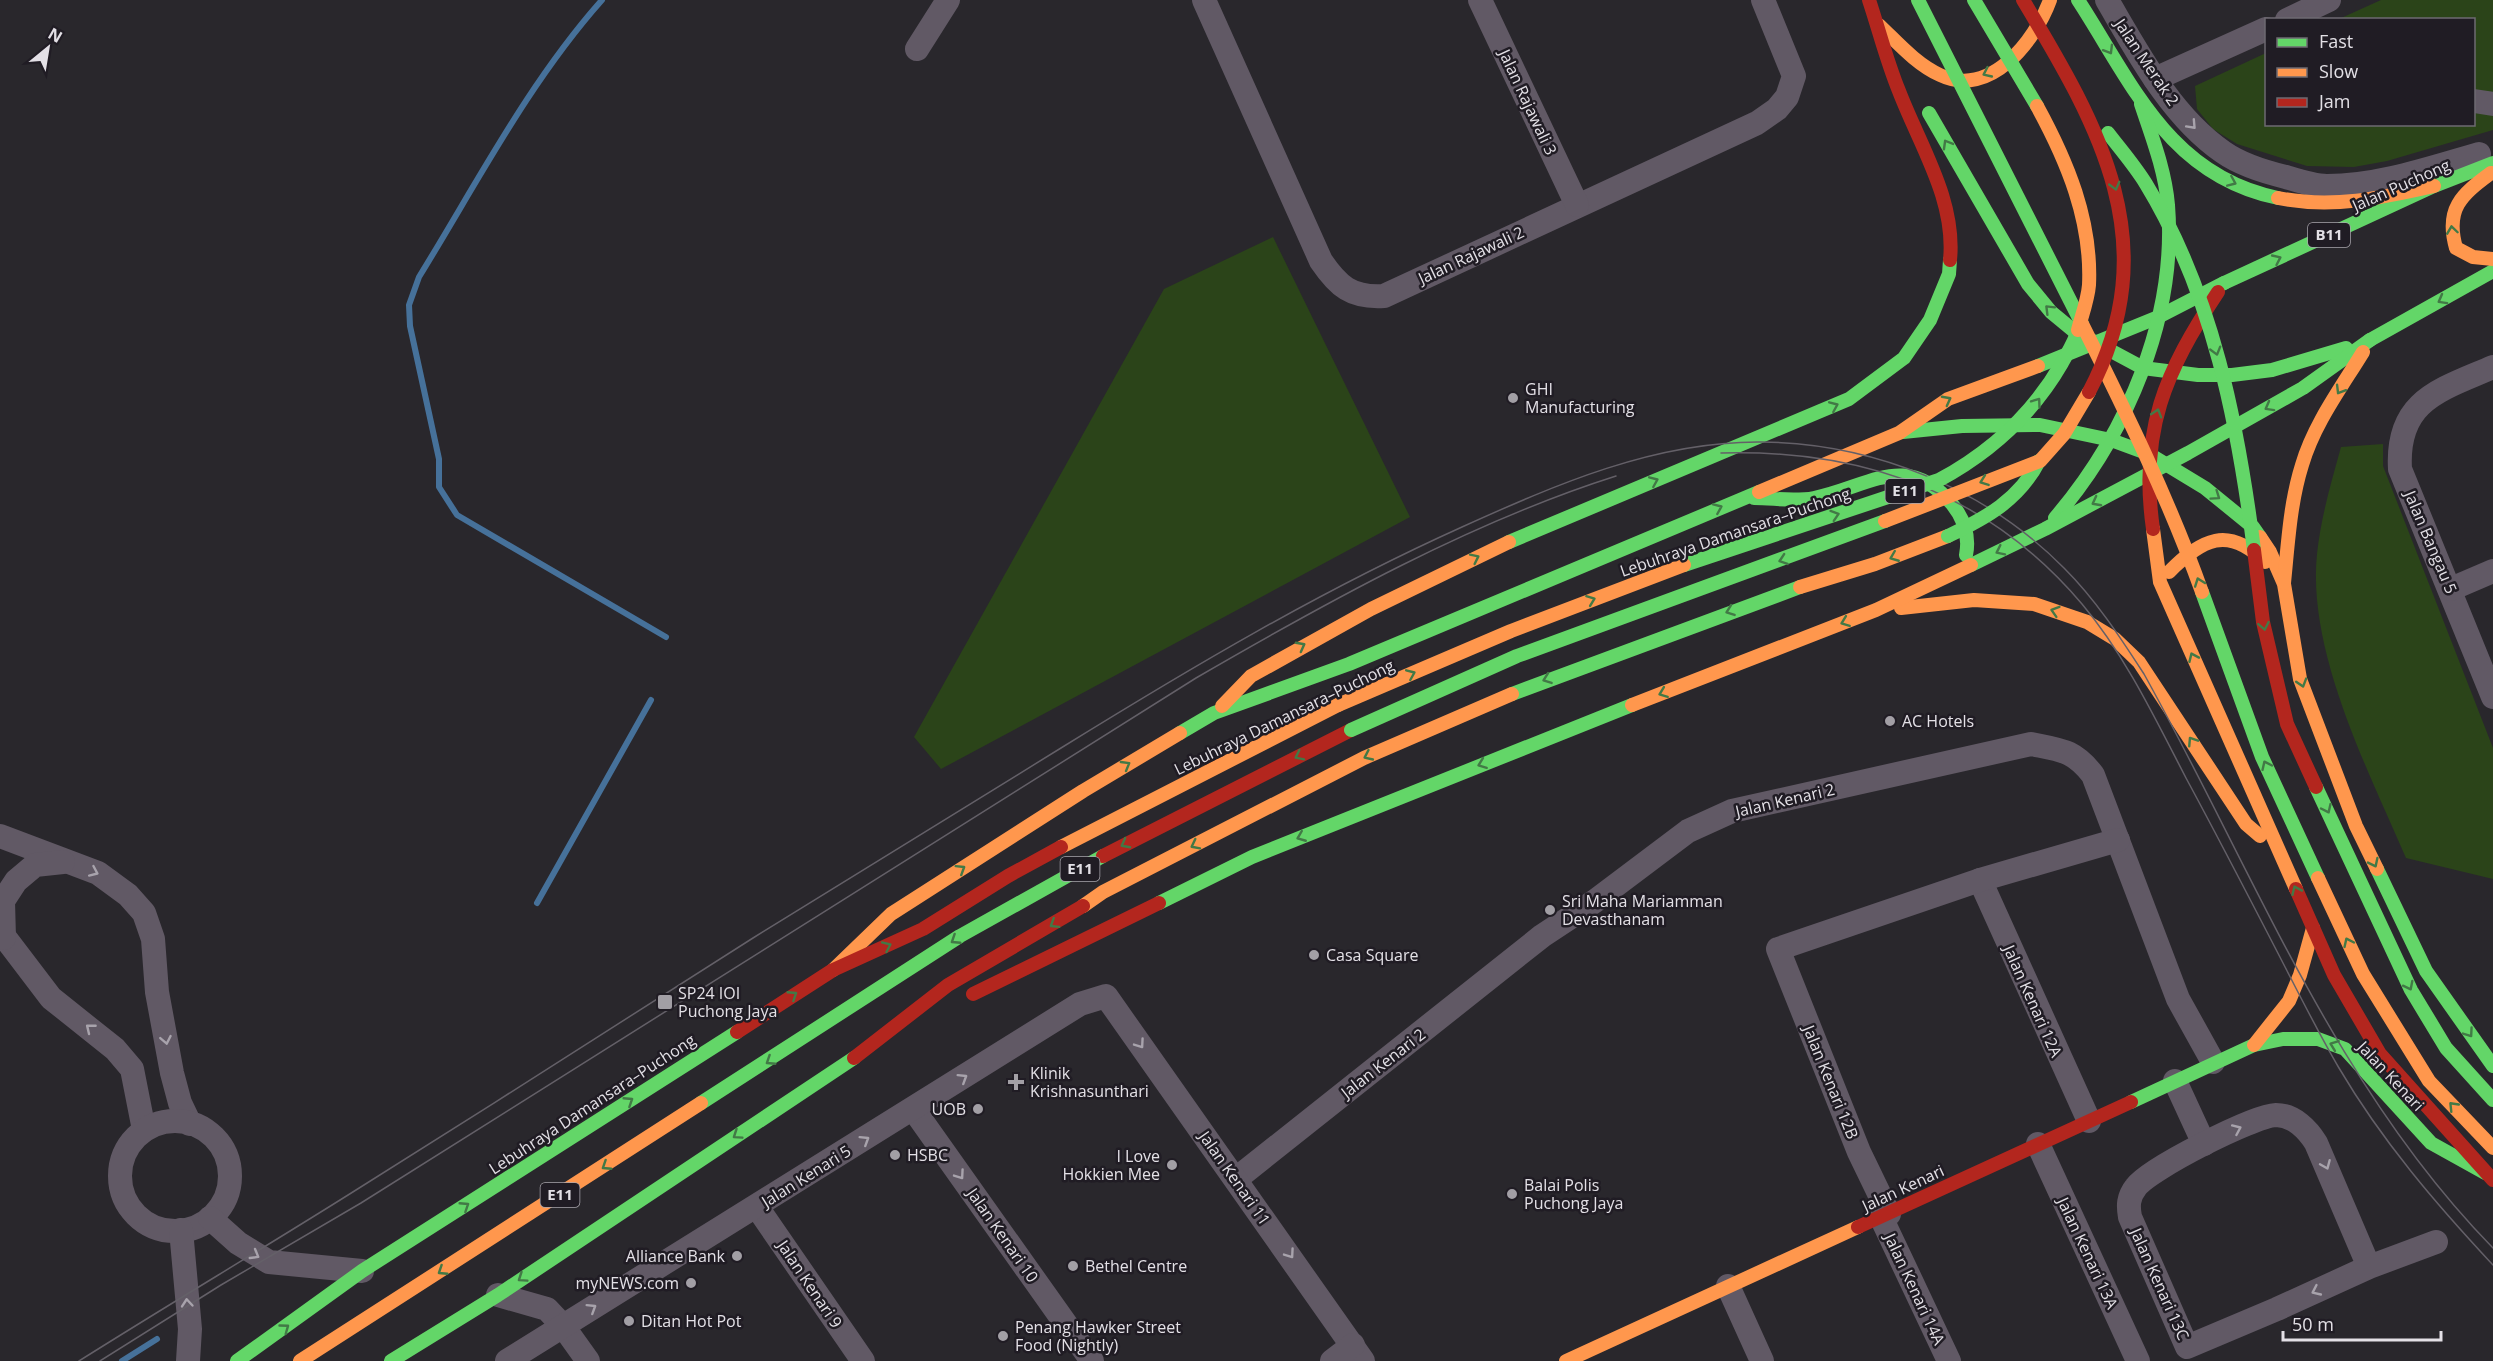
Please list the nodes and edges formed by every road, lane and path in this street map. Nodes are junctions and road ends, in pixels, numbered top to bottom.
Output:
1 (948, 0) edge
2 (1204, 0) edge
3 (1480, 0) edge
4 (1762, 0) edge
5 (1869, 0) edge
6 (1918, 0) edge
7 (1974, 0) edge
8 (2023, 0) edge
9 (2050, 0) edge
10 (2078, 0) edge
11 (2107, 0) edge
12 (2320, 9) edge
13 (2293, 18) edge
14 (1878, 24) junction
15 (2265, 29) edge
16 (917, 49) dead end
17 (2155, 79) junction
18 (1912, 84) dead end
19 (2079, 93) junction
20 (2475, 101) edge
21 (1924, 104) dead end
22 (2141, 104) junction
23 (2493, 104) edge
24 (2493, 151) edge
25 (2493, 163) edge
26 (2493, 172) edge
27 (2434, 186) junction
28 (1577, 205) junction
29 (2493, 259) edge
30 (2493, 272) edge
31 (2224, 283) junction
32 (2156, 318) junction
33 (2370, 340) junction
34 (2097, 343) junction
35 (2493, 367) edge
36 (2143, 368) junction
37 (2171, 373) junction
38 (1899, 433) junction
39 (2111, 440) junction
40 (2149, 454) junction
41 (2039, 461) junction
42 (2166, 465) junction
43 (2147, 475) junction
44 (1740, 498) junction
45 (2045, 529) junction
46 (2493, 571) edge
47 (1956, 573) junction
48 (2160, 582) junction
49 (2284, 584) junction
50 (2451, 589) junction
51 (1876, 610) junction
52 (2493, 698) edge
53 (1214, 714) junction
54 (0, 836) edge
55 (2118, 840) junction
56 (2279, 853) junction
57 (64, 862) junction
58 (1980, 880) junction
59 (1103, 892) junction
60 (1047, 910) dead end
61 (2313, 928) junction
62 (2, 935) edge
63 (951, 959) dead end
64 (833, 970) junction
65 (1106, 996) joint
66 (965, 998) dead end
67 (935, 1014) dead end
68 (820, 1029) junction
69 (873, 1045) junction
70 (2254, 1045) junction
71 (2213, 1062) junction
72 (2493, 1066) edge
73 (2175, 1081) junction
74 (2493, 1101) edge
75 (914, 1110) junction
76 (2089, 1121) junction
77 (190, 1124) junction
78 (144, 1130) junction
79 (2038, 1144) junction
80 (2204, 1144) junction
81 (2493, 1148) edge
82 (2491, 1178) edge
83 (1236, 1179) junction
84 (757, 1207) junction
85 (1885, 1215) junction
86 (210, 1218) junction
87 (181, 1230) junction
88 (2436, 1242) dead end
89 (2369, 1267) junction
90 (362, 1271) junction
91 (1728, 1286) junction
92 (498, 1295) junction
93 (563, 1326) junction
94 (1358, 1353) edge
95 (1571, 1360) edge
96 (188, 1361) edge
97 (237, 1361) edge
98 (300, 1361) edge
99 (392, 1361) edge
100 (507, 1361) edge
101 (588, 1361) edge
102 (863, 1361) edge
103 (1092, 1361) edge
104 (1332, 1361) edge
105 (1762, 1361) edge
106 (1949, 1361) edge
107 (2138, 1361) edge

1 - 16 street
2 - 28 street, Jalan Rajawali 2
3 - 28 street, Jalan Rajawali 3
4 - 28 street, Jalan Rajawali 2
5 - 14 main road
81 -> 6 main road, bridge
64 -> 7 main road, Lebuhraya Damansara–Puchong / E11, bridge
8 - 19 main road, E11, bridge
9 -> 14 main road
10 -> 22 main road
11 - 17 street, Jalan Merak 2
12 - 13 street
14 - 18 main road
53 -> 14 main road
15 - 17 street
17 -> 24 street, Jalan Merak 2
19 -> 41 main road, E11, bridge
19 -> 74 main road, bridge
20 - 23 street
34 -> 21 main road
22 -> 27 main road
22 - 32 main road
25 - 27 main road, Jalan Puchong / B11
29 -> 26 main road
31 -> 27 main road, Jalan Puchong / B11
30 -> 33 main road
31 - 32 main road, Jalan Puchong
31 - 37 main road
32 - 34 main road, Jalan Puchong
32 - 36 main road
33 - 37 main road
33 -> 42 main road
33 -> 49 main road
34 - 36 main road
38 -> 34 main road, Jalan Puchong
35 - 50 street, Jalan Bangau 5
36 - 37 main road
36 - 39 main road
40 -> 37 main road
38 - 39 main road
38 - 44 main road
39 - 40 main road
39 - 45 main road
40 - 42 main road
40 - 43 main road
41 -> 59 main road, bridge
41 -> 68 main road, E11, bridge
42 - 43 main road
42 -> 49 main road
43 -> 45 main road
43 - 48 main road
44 - 47 main road
53 -> 44 main road
45 -> 47 main road
46 - 50 street
47 - 51 main road
48 - 49 main road
56 -> 48 main road
49 -> 72 main road
50 - 52 street, Jalan Bangau 5
56 -> 51 main road
51 -> 66 main road
64 -> 53 main road
54 - 57 street
55 - 58 street
55 - 71 street, Jalan Kenari 2
55 - 83 street, Jalan Kenari 2
61 -> 56 main road
57 - 62 street
57 -> 77 street
58 - 76 street, Jalan Kenari 12A
58 - 85 street, Jalan Kenari 12B
59 - 60 main road
59 -> 69 main road
61 - 70 main road, Jalan Kenari
61 - 82 main road
78 -> 62 street
63 - 68 main road
90 -> 64 main road, Lebuhraya Damansara–Puchong / E11
75 -> 65 street, Jalan Kenari 5
65 -> 83 street, Jalan Kenari 11
67 - 69 main road
68 -> 98 main road, E11
69 -> 92 main road
70 - 71 main road, Jalan Kenari
82 -> 70 main road, Jalan Kenari
71 - 73 main road, Jalan Kenari
73 - 76 main road, Jalan Kenari
73 - 80 street
84 -> 75 street, Jalan Kenari 5
75 -> 103 street, Jalan Kenari 10
76 - 79 main road, Jalan Kenari
77 - 78 street
77 - 86 street
78 - 87 street
79 - 85 main road, Jalan Kenari
79 - 107 street, Jalan Kenari 13A
80 -> 89 street
89 -> 80 street, Jalan Kenari 13C
83 -> 94 street, Jalan Kenari 11
93 -> 84 street, Jalan Kenari 5
84 - 102 street, Jalan Kenari 9
85 - 91 main road, Jalan Kenari
85 - 106 street, Jalan Kenari 14A
86 - 87 street
86 -> 90 street
96 -> 87 street
88 - 89 street, Jalan Kenari 13C
97 -> 90 main road, Lebuhraya Damansara–Puchong / E11
91 - 95 main road, Jalan Kenari
91 - 105 street
92 - 93 street
92 - 99 main road
93 - 100 street, Jalan Kenari 5
93 - 101 street
94 - 104 street

